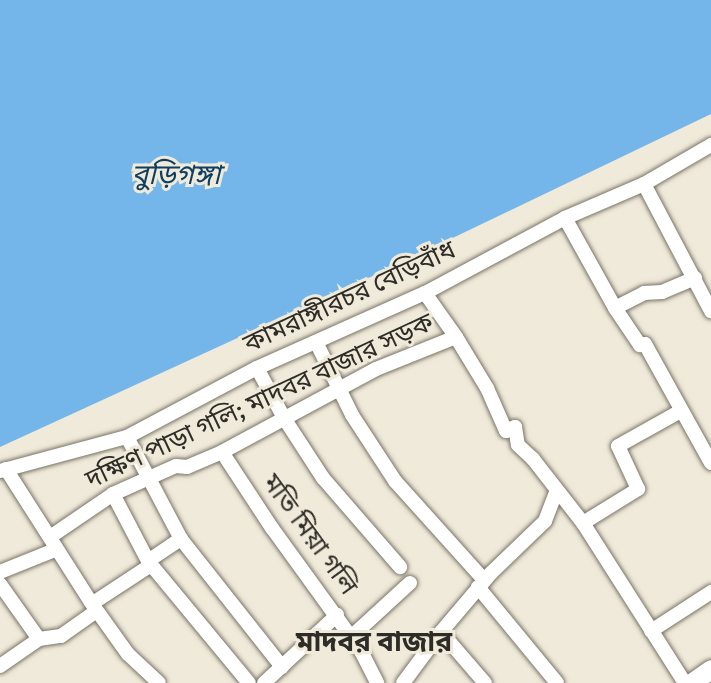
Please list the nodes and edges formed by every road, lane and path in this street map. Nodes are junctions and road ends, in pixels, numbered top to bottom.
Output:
1 (711, 145) edge
2 (644, 184) junction
3 (565, 218) junction
4 (695, 278) junction
5 (707, 291) edge
6 (425, 293) junction
7 (615, 308) junction
8 (711, 311) edge
9 (456, 337) junction
10 (316, 341) junction
11 (257, 368) junction
12 (339, 387) junction
13 (681, 411) junction
14 (285, 418) junction
15 (127, 437) junction
16 (222, 452) junction
17 (711, 463) edge
18 (3, 470) edge
19 (147, 478) junction
20 (557, 490) junction
21 (113, 494) junction
22 (583, 523) junction
23 (181, 539) junction
24 (53, 544) junction
25 (150, 563) junction
26 (400, 567) dead end
27 (0, 572) edge
28 (410, 583) dead end
29 (0, 584) edge
30 (481, 584) junction
31 (711, 592) edge
32 (93, 603) junction
33 (337, 615) junction
34 (651, 631) junction
35 (440, 632) junction
36 (351, 637) junction
37 (39, 639) junction
38 (0, 666) edge
39 (282, 667) junction
40 (711, 669) edge
41 (159, 683) edge
42 (250, 683) edge
43 (264, 683) edge
44 (377, 683) edge
45 (403, 683) edge
46 (485, 683) edge
47 (557, 683) edge
48 (685, 683) edge
49 (691, 683) edge

1 - 2 street, কামরাঙ্গীরচর বেড়িবাঁধ
2 - 3 street, কামরাঙ্গীরচর বেড়িবাঁধ
2 - 4 street
3 - 6 street, কামরাঙ্গীরচর বেড়িবাঁধ
3 - 7 street
4 - 5 street
4 - 7 street
5 - 8 street
6 - 9 street
6 - 10 street, কামরাঙ্গীরচর বেড়িবাঁধ
7 - 13 street
9 - 12 street, দক্ষিণ পাড়া গলি; মাদবর বাজার সড়ক
9 - 20 street
10 - 11 street, কামরাঙ্গীরচর বেড়িবাঁধ
10 - 12 street
11 - 14 street
11 - 15 street, কামরাঙ্গীরচর বেড়িবাঁধ
12 - 14 street, দক্ষিণ পাড়া গলি; মাদবর বাজার সড়ক
12 - 30 street
13 - 17 street
13 - 22 street
14 - 16 street, দক্ষিণ পাড়া গলি; মাদবর বাজার সড়ক
14 - 26 street
15 - 18 street, কামরাঙ্গীরচর বেড়িবাঁধ
15 - 19 street
16 - 19 street, দক্ষিণ পাড়া গলি; মাদবর বাজার সড়ক
16 - 33 street, মতি মিয়া গলি
18 - 24 street
19 - 21 street, দক্ষিণ পাড়া গলি; মাদবর বাজার সড়ক
19 - 23 street
20 - 22 street
20 - 30 street
21 - 24 street, দক্ষিণ পাড়া গলি; মাদবর বাজার সড়ক
21 - 25 street
22 - 34 street
23 - 25 street
23 - 39 street
24 - 27 street, দক্ষিণ পাড়া গলি; মাদবর বাজার সড়ক
24 - 32 street
25 - 32 street
25 - 42 street
28 - 36 street
29 - 37 street
30 - 35 street
30 - 47 street
31 - 34 street
32 - 37 street
32 - 41 street
33 - 36 street, মতি মিয়া গলি
33 - 39 street
34 - 48 street
35 - 45 street
35 - 46 street
36 - 44 street, মতি মিয়া গলি
37 - 38 street
39 - 43 street
40 - 49 street

